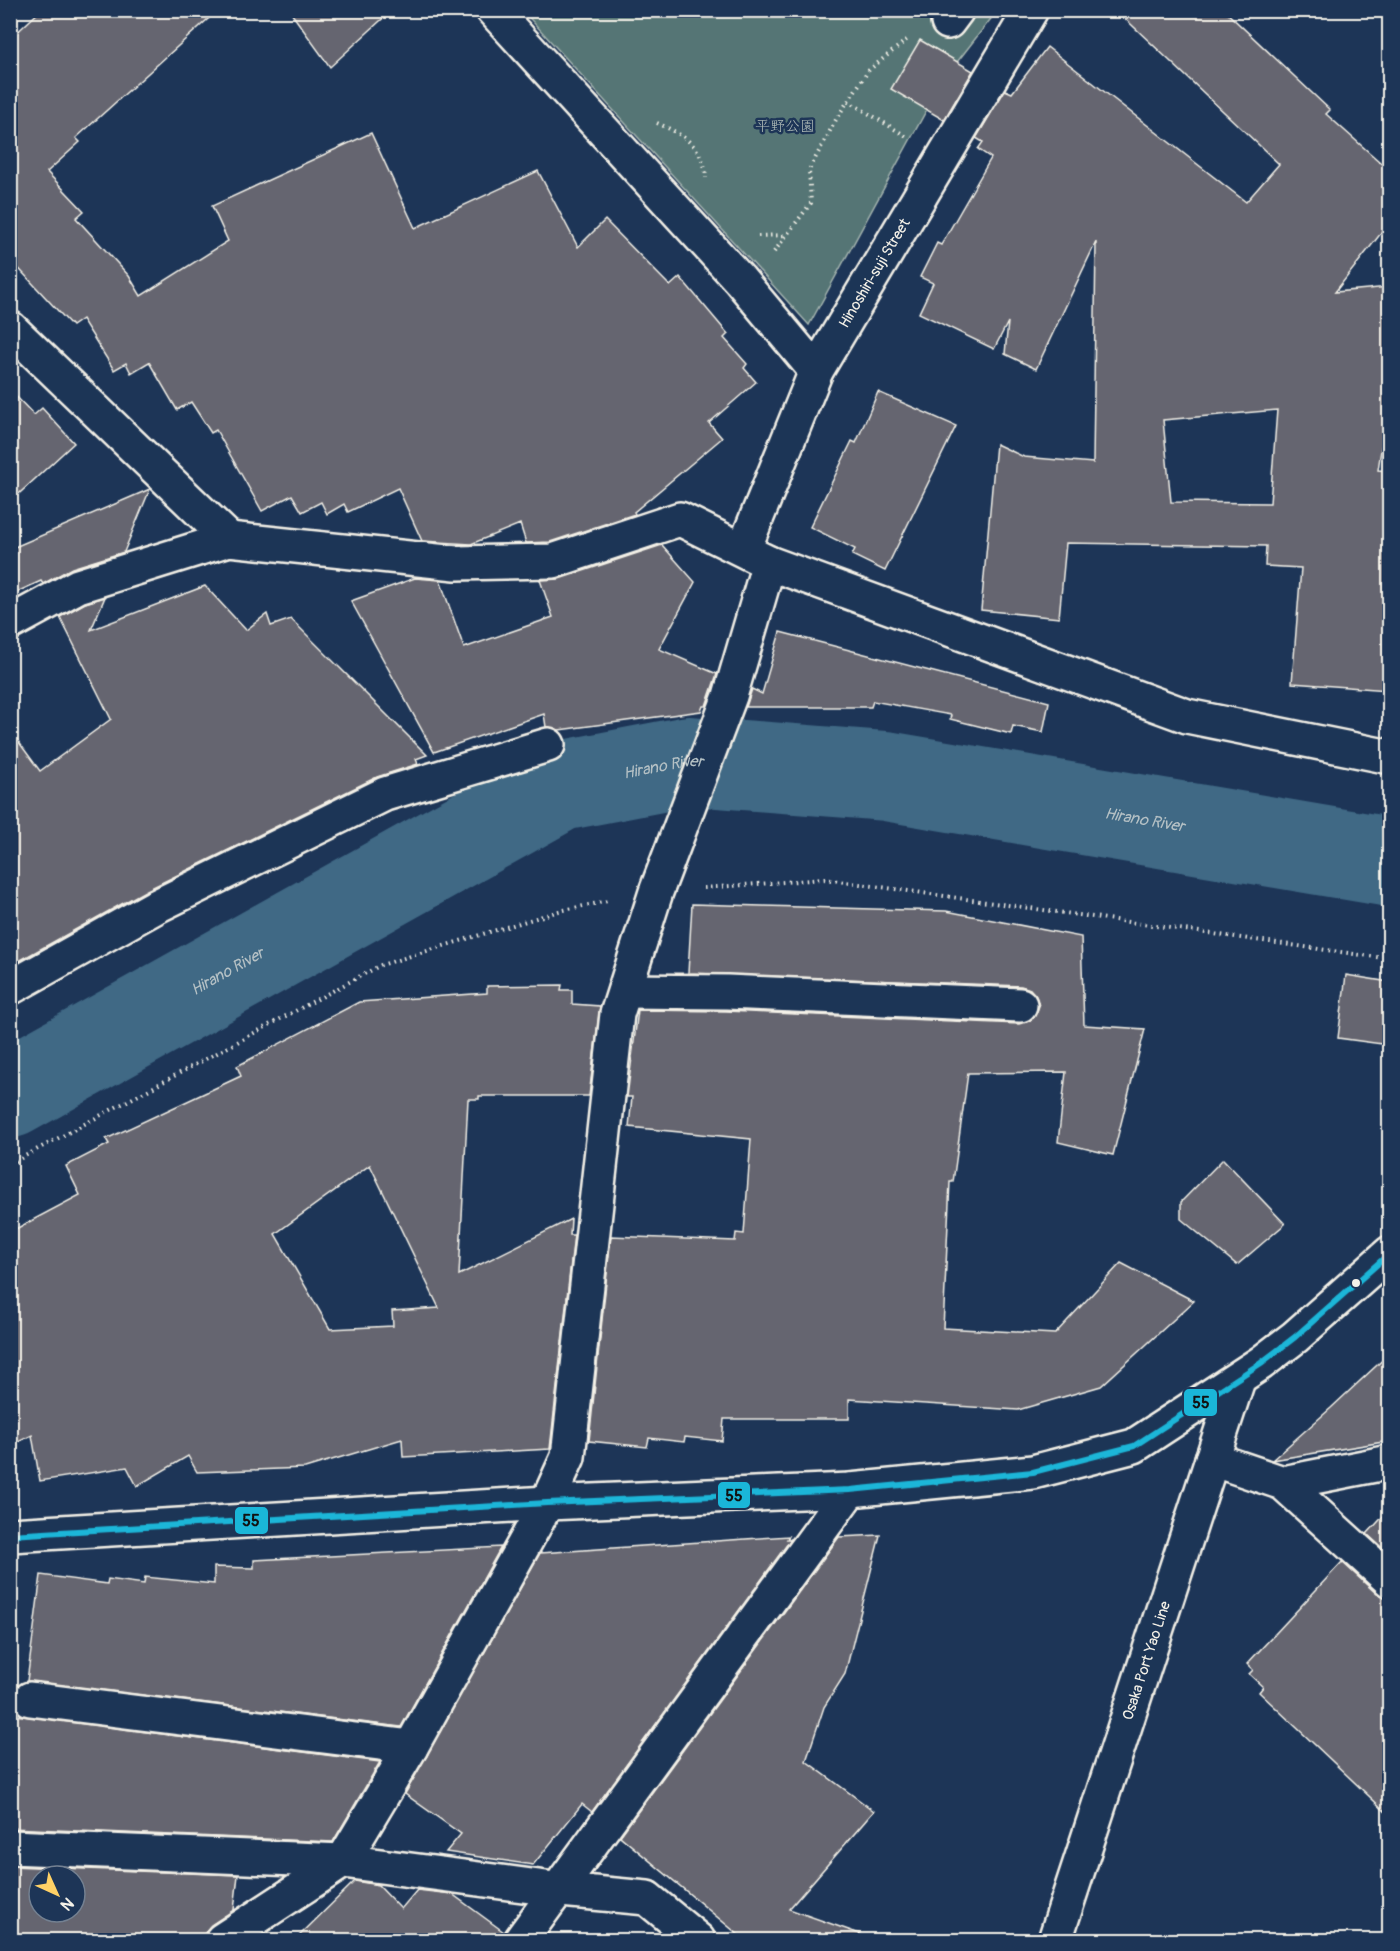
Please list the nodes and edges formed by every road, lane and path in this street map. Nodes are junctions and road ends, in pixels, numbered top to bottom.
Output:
1 (493, 10) edge
2 (1031, 10) edge
3 (953, 16) edge
4 (848, 101) junction
5 (943, 158) junction
6 (740, 280) junction
7 (10, 328) edge
8 (816, 371) junction
9 (229, 539) junction
10 (756, 556) junction
11 (10, 623) edge
12 (548, 745) dead end
13 (1389, 757) edge
14 (10, 988) edge
15 (625, 991) junction
16 (1020, 1005) dead end
17 (1389, 1253) edge
18 (1238, 1380) junction
19 (1212, 1459) junction
20 (1389, 1462) edge
21 (1283, 1483) junction
22 (850, 1490) junction
23 (547, 1503) junction
24 (10, 1535) edge
25 (1389, 1580) edge
26 (30, 1699) dead end
27 (411, 1747) junction
28 (10, 1847) edge
29 (343, 1861) junction
30 (561, 1890) junction
31 (222, 1941) edge
32 (521, 1941) edge
33 (698, 1941) edge
34 (1055, 1941) edge

1 - 6 main road
2 - 5 main road, Hinoshiri-suji Street
3 - 4 path
4 - 5 path
4 - 6 path
5 - 8 main road, Hinoshiri-suji Street
6 - 8 main road
7 - 9 main road
8 - 10 main road, Hinoshiri-suji Street
9 - 10 main road
9 - 11 main road
10 - 13 main road
10 - 15 main road, Hinoshiri-suji Street
12 - 14 main road
15 - 16 main road
15 - 23 main road, Hinoshiri-suji Street
17 - 18 main road
18 - 19 main road, Osaka Port Yao Line
18 - 22 main road
19 - 21 main road
19 - 34 main road, Osaka Port Yao Line
20 - 21 main road
21 - 25 main road
22 - 23 main road
22 - 30 main road
23 - 24 main road
23 - 27 main road, Hinoshiri-suji Street
26 - 27 main road
27 - 29 main road, Hinoshiri-suji Street
28 - 29 main road
29 - 30 main road
29 - 31 main road
30 - 32 main road
30 - 33 main road

